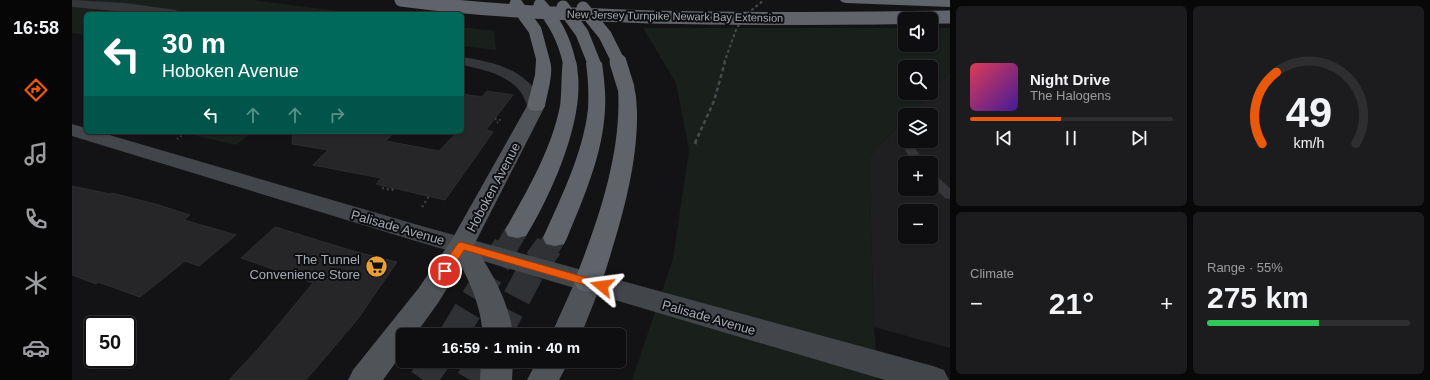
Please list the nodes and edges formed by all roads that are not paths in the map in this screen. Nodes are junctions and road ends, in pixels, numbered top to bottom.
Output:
1 (401, 0) edge
2 (513, 0) edge
3 (534, 0) edge
4 (556, 0) edge
5 (575, 0) edge
6 (846, 0) edge
7 (72, 3) edge
8 (950, 3) edge
9 (162, 12) edge
10 (950, 17) edge
11 (464, 61) edge
12 (536, 106) junction
13 (72, 130) edge
14 (84, 134) edge
15 (86, 134) edge
16 (911, 150) dead end
17 (915, 156) edge
18 (938, 184) edge
19 (950, 195) edge
20 (517, 230) tunnel mouth
21 (555, 238) tunnel mouth
22 (461, 245) junction
23 (588, 282) junction
24 (497, 328) edge
25 (569, 328) edge
26 (497, 368) edge
27 (549, 368) edge
28 (922, 377) edge
29 (364, 380) edge
30 (496, 380) edge
31 (543, 380) edge

1 - 10 highway, New Jersey Turnpike Newark Bay Extension, bridge
2 - 12 highway, bridge
3 - 20 highway, bridge
4 - 21 highway, bridge
5 - 23 highway, bridge
6 - 8 highway
7 - 9 street
11 - 12 street
12 - 22 main road, Hoboken Avenue
13 - 14 main road, Palisade Avenue
15 - 22 main road, Palisade Avenue
16 - 17 lane
18 - 19 lane
22 - 23 main road, Palisade Avenue
22 - 24 main road
22 - 29 main road, Hoboken Avenue
23 - 25 main road
23 - 28 main road, Palisade Avenue
26 - 30 main road
27 - 31 main road

